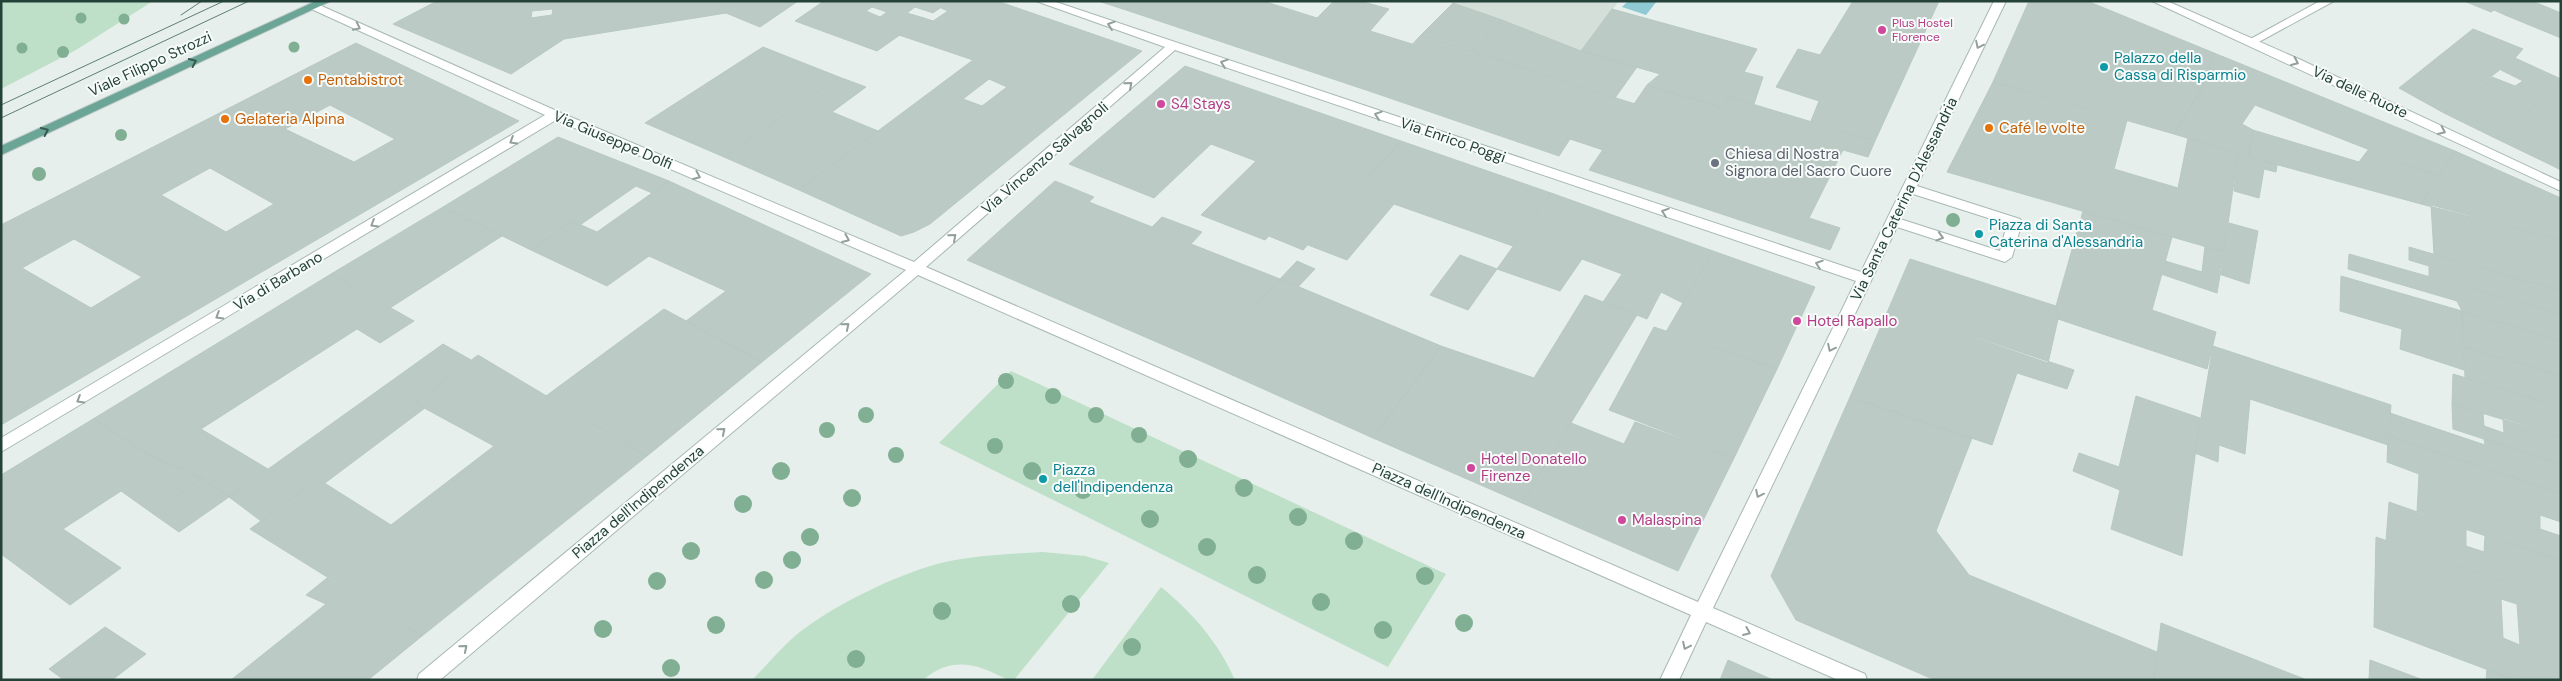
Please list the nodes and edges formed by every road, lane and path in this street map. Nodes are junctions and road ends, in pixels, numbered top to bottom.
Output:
1 (326, 1) edge
2 (1041, 1) edge
3 (2000, 1) edge
4 (2157, 1) edge
5 (2330, 1) edge
6 (318, 4) edge
7 (2251, 42) junction
8 (1173, 46) junction
9 (555, 116) junction
10 (1, 151) edge
11 (2561, 187) edge
12 (1909, 188) junction
13 (1894, 222) junction
14 (915, 268) junction
15 (1865, 279) junction
16 (1, 446) edge
17 (1702, 612) junction
18 (426, 680) edge
19 (1669, 680) edge
20 (1858, 680) edge

1 - 6 main road, Viale Filippo Strozzi
8 -> 2 street, Via Enrico Poggi
3 -> 12 street, Via Santa Caterina D'Alessandria
4 - 7 street, Via delle Ruote
5 - 7 street
6 -> 9 street, Via Giuseppe Dolfi
10 -> 6 main road, Viale Filippo Strozzi
7 -> 11 street, Via delle Ruote
14 -> 8 street, Via Vincenzo Salvagnoli
15 -> 8 street, Via Enrico Poggi
9 -> 14 street, Via Giuseppe Dolfi
9 -> 16 street, Via di Barbano
12 - 13 street, Via Santa Caterina D'Alessandria
13 -> 12 street
13 - 15 street, Via Santa Caterina D'Alessandria
14 - 17 street, Piazza dell'Indipendenza
18 -> 14 street, Piazza dell'Indipendenza
15 -> 17 street, Via Santa Caterina D'Alessandria
17 -> 19 street
17 -> 20 street, Piazza dell'Indipendenza

